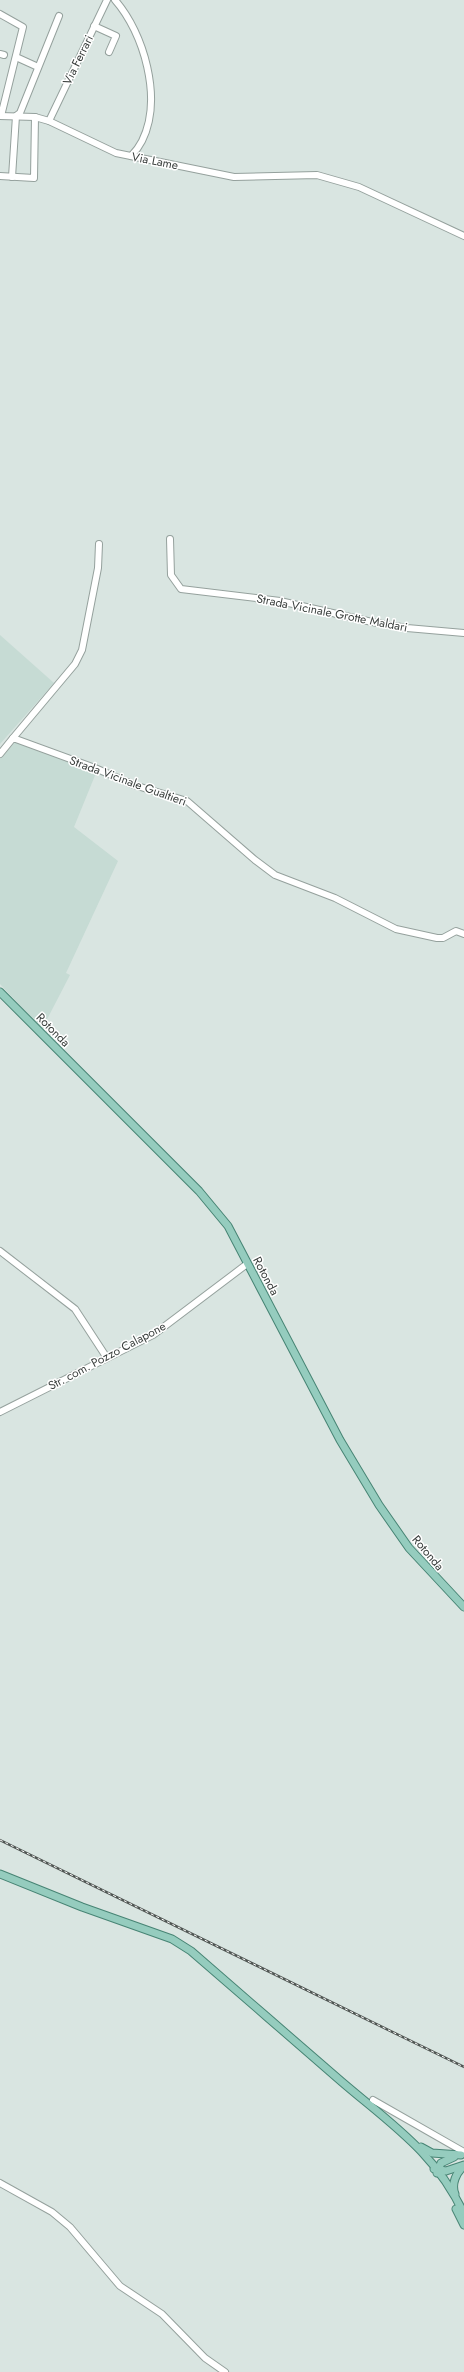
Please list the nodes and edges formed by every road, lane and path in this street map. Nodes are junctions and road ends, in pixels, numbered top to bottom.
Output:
1 (107, 0) edge
2 (115, 0) edge
3 (0, 14) edge
4 (59, 16) dead end
5 (94, 26) junction
6 (109, 52) dead end
7 (16, 57) junction
8 (38, 67) junction
9 (1, 116) edge
10 (16, 116) junction
11 (35, 117) junction
12 (49, 121) junction
13 (131, 156) junction
14 (0, 176) edge
15 (12, 177) junction
16 (464, 236) edge
17 (170, 539) dead end
18 (99, 544) dead end
19 (464, 633) edge
20 (14, 738) junction
21 (0, 754) edge
22 (464, 934) edge
23 (0, 992) edge
24 (0, 1252) edge
25 (247, 1264) junction
26 (106, 1358) junction
27 (0, 1412) edge
28 (464, 1607) edge
29 (0, 1874) edge
30 (357, 2095) junction
31 (371, 2102) junction
32 (406, 2141) junction
33 (463, 2154) edge
34 (464, 2166) edge
35 (437, 2170) junction
36 (0, 2183) edge
37 (453, 2203) junction
38 (464, 2210) edge
39 (464, 2214) edge
40 (464, 2225) edge
41 (226, 2372) edge

1 - 5 street, Via Ferrari
2 - 13 street
3 - 7 street
4 - 8 street
5 - 6 street
5 - 12 street, Via Ferrari
7 - 8 street
7 - 9 street
8 - 10 street
9 - 10 street, Via Lame
10 - 11 street, Via Lame
10 - 15 street
11 - 12 street, Via Lame
11 - 15 street
12 - 13 street, Via Lame
13 - 16 street, Via Lame
14 - 15 street
17 - 19 street, Strada Vicinale Grotte Maldari
18 - 20 street
20 - 21 street
20 - 22 street, Strada Vicinale Gualtieri
23 - 25 main road, Rotonda
24 - 26 street
25 - 26 street, Str. com. Pozzo Calapone
25 - 28 main road, Rotonda
26 - 27 street, Str. com. Pozzo Calapone
29 - 30 main road
30 - 31 main road
30 - 32 main road
31 - 33 street
31 - 33 main road
31 - 35 main road
32 - 35 main road
32 - 37 main road
33 - 35 main road
34 - 35 main road
34 - 38 main road
35 - 37 main road
35 - 39 main road
36 - 41 street
37 - 40 main road

